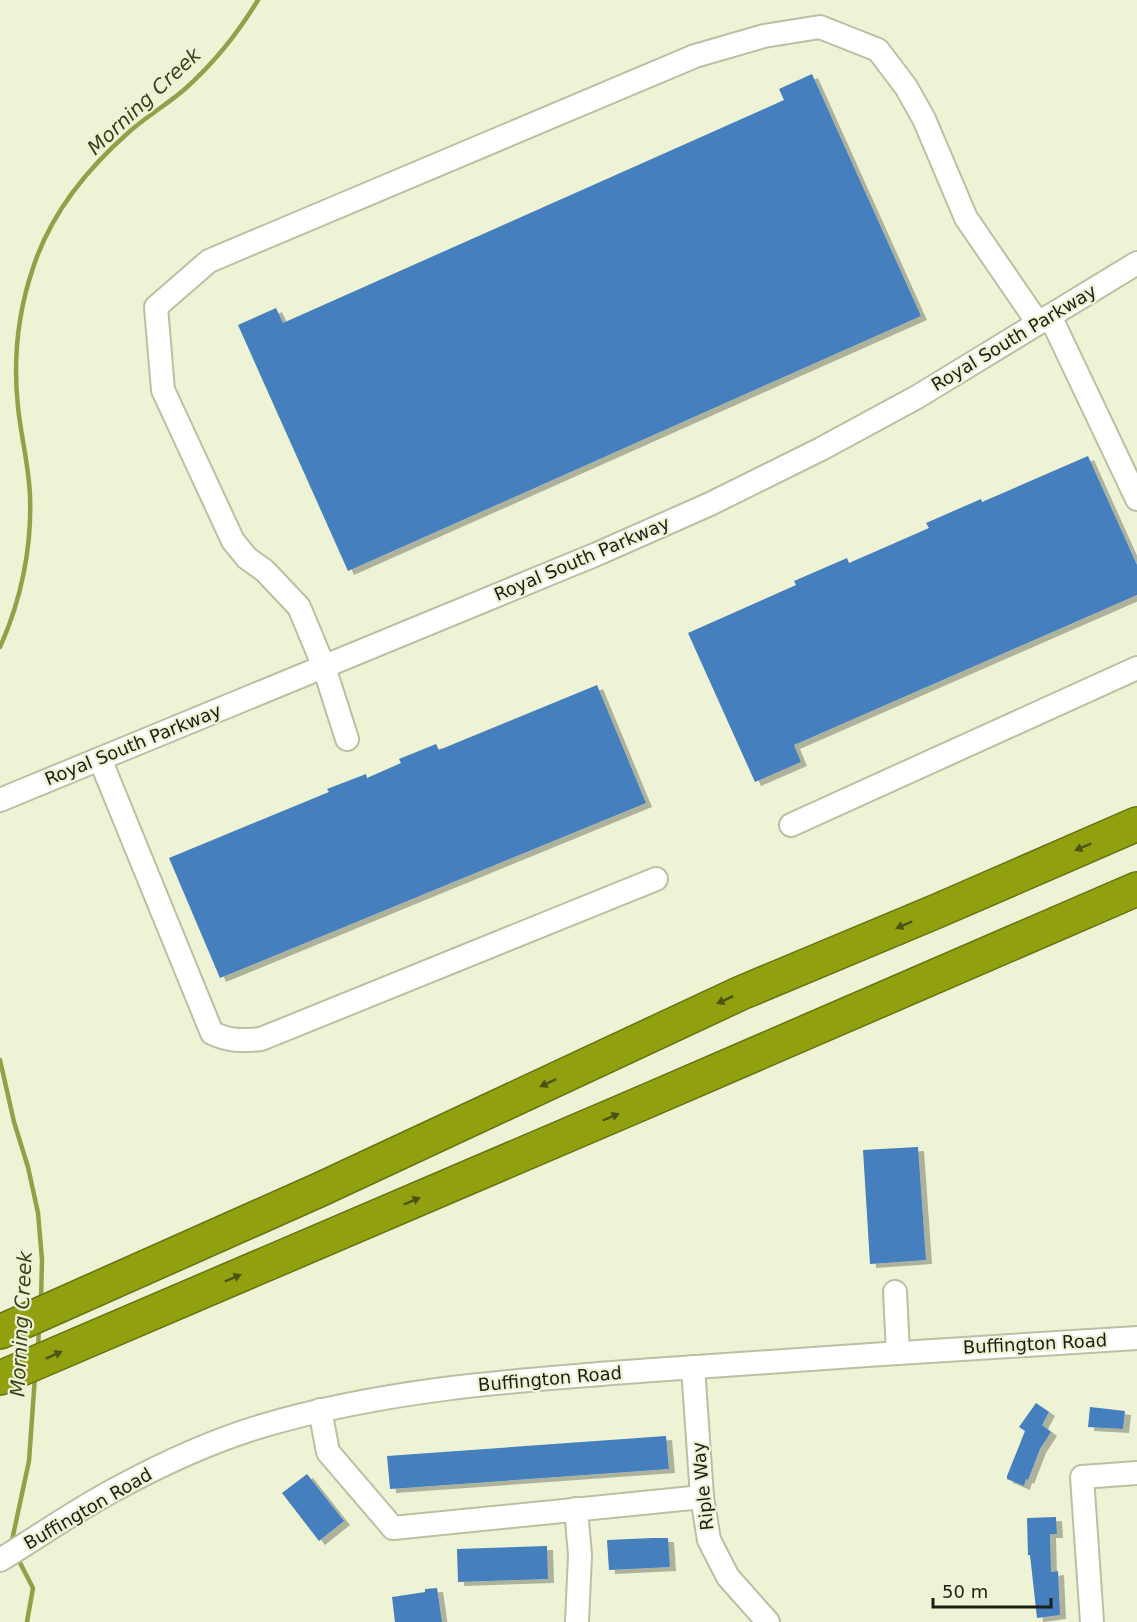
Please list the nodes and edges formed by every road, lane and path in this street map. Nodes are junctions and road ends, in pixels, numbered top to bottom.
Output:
1 (1137, 263) edge
2 (1044, 319) junction
3 (1137, 499) edge
4 (324, 667) junction
5 (1137, 668) edge
6 (347, 739) dead end
7 (100, 759) junction
8 (0, 800) edge
9 (1137, 824) edge
10 (791, 825) dead end
11 (656, 879) dead end
12 (1137, 889) edge
13 (895, 1292) dead end
14 (0, 1332) edge
15 (1137, 1338) edge
16 (898, 1353) junction
17 (693, 1367) junction
18 (0, 1378) edge
19 (320, 1410) junction
20 (1137, 1473) edge
21 (702, 1497) junction
22 (576, 1509) junction
23 (0, 1560) edge
24 (577, 1622) edge
25 (768, 1622) edge
26 (1092, 1622) edge

1 - 2 street, Royal South Parkway
2 - 3 street
2 - 4 street, Royal South Parkway
2 - 4 street
4 - 6 street
4 - 7 street, Royal South Parkway
5 - 10 street
7 - 8 street, Royal South Parkway
7 - 11 street
9 -> 14 highway
18 -> 12 highway
13 - 16 street
15 - 16 street, Buffington Road
16 - 17 street, Buffington Road
17 - 19 street, Buffington Road
17 - 21 street, Riple Way
19 - 22 street
19 - 23 street, Buffington Road
20 - 26 street
21 - 22 street
21 - 25 street, Riple Way
22 - 24 street

